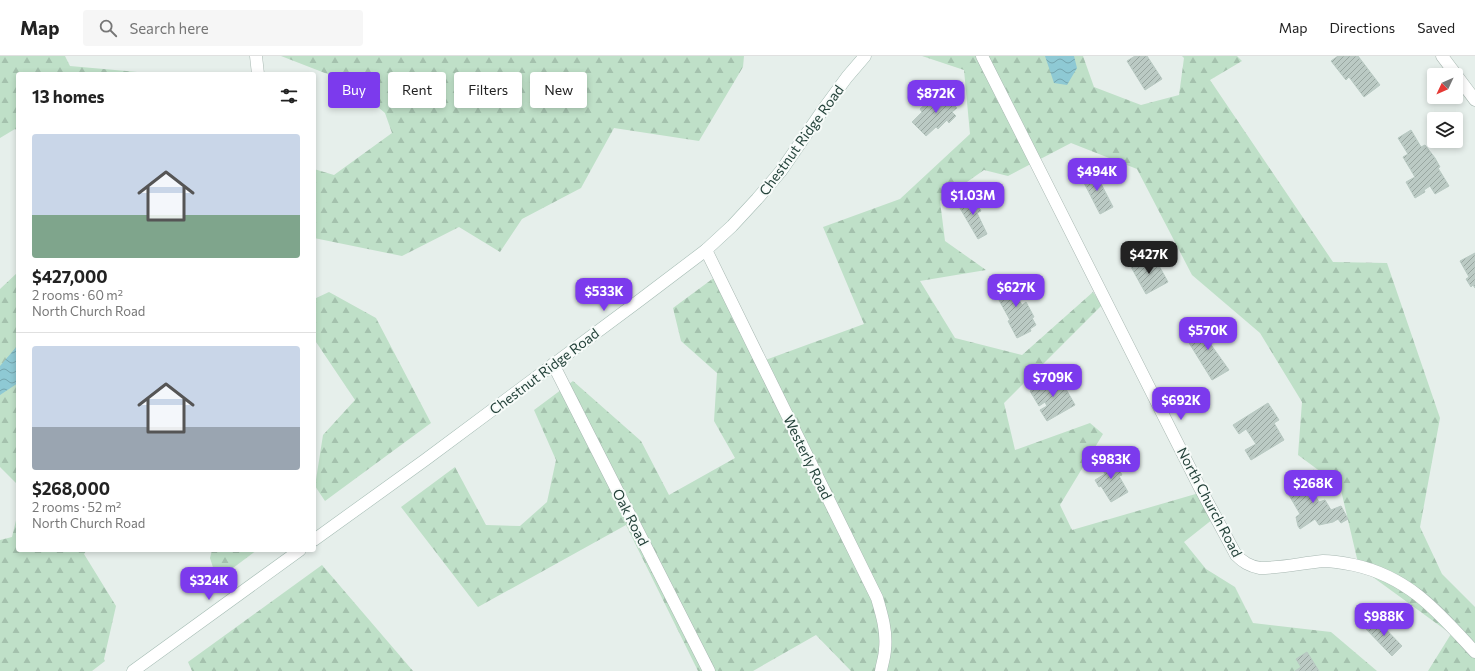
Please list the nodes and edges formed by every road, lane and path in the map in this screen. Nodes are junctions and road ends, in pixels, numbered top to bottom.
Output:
1 (256, 56) edge
2 (865, 56) edge
3 (982, 56) edge
4 (1442, 56) edge
5 (258, 72) edge
6 (1475, 100) edge
7 (706, 250) junction
8 (553, 364) junction
9 (316, 539) edge
10 (297, 552) edge
11 (1475, 652) edge
12 (133, 671) edge
13 (709, 671) edge
14 (881, 671) edge

1 - 5 street
2 - 7 street, Chestnut Ridge Road
3 - 11 street, North Church Road
4 - 6 street
7 - 8 street, Chestnut Ridge Road
7 - 14 street, Westerly Road
8 - 9 street, Chestnut Ridge Road
8 - 13 street, Oak Road
10 - 12 street

